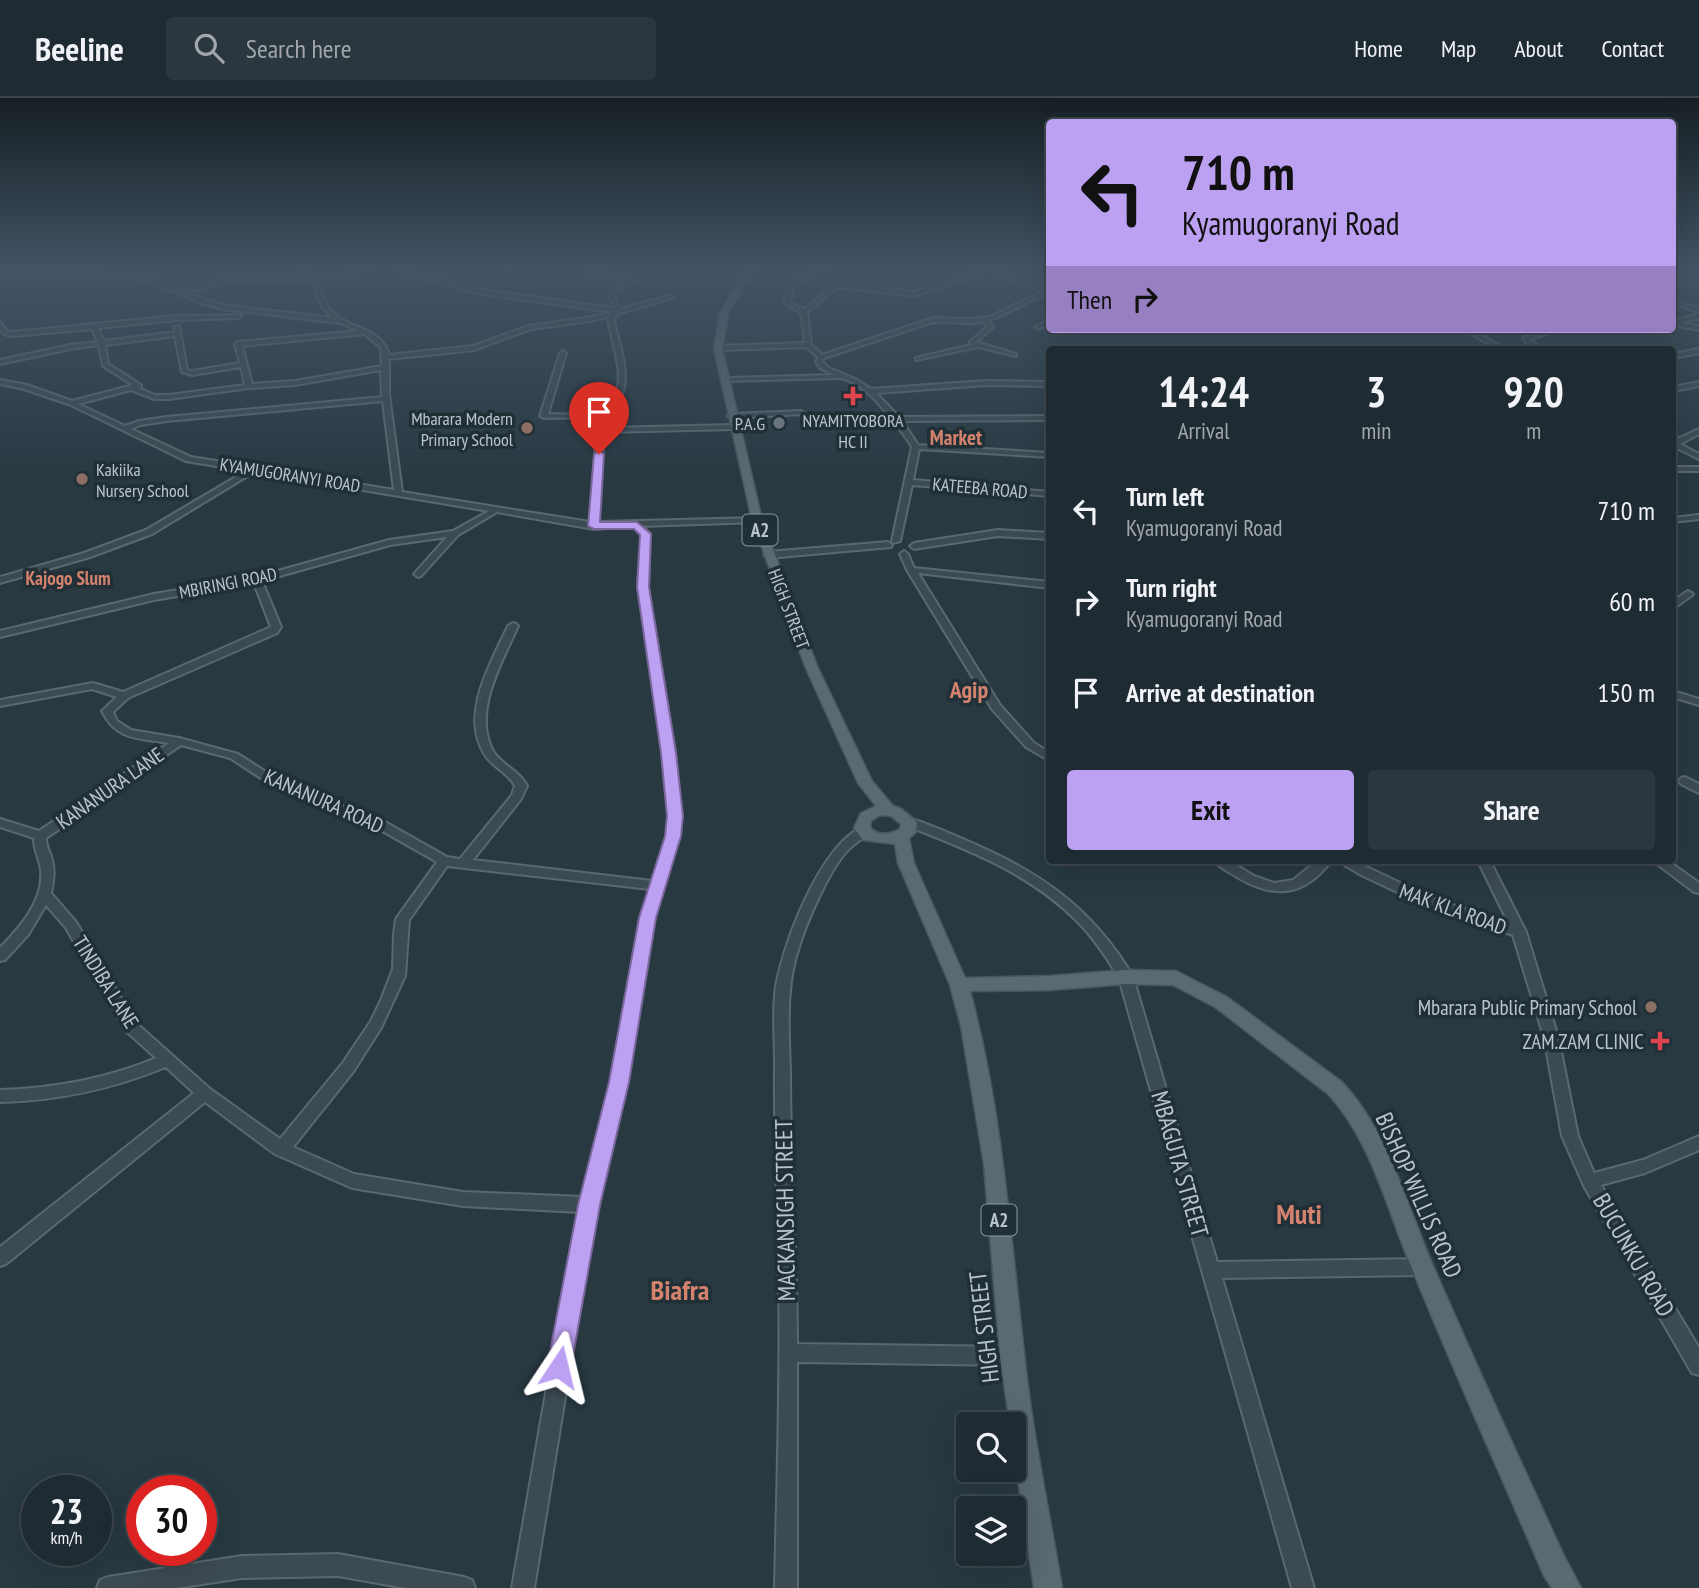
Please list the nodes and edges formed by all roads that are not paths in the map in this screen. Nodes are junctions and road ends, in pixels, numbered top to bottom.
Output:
1 (123, 341) edge
2 (178, 341) edge
3 (260, 341) edge
4 (377, 341) edge
5 (494, 341) edge
6 (616, 341) edge
7 (719, 341) edge
8 (807, 341) edge
9 (869, 341) edge
10 (973, 341) edge
11 (102, 343) junction
12 (808, 345) junction
13 (978, 345) junction
14 (718, 348) junction
15 (1699, 351) edge
16 (563, 353) dead end
17 (1014, 355) dead end
18 (1676, 355) edge
19 (387, 357) junction
20 (821, 357) junction
21 (918, 359) dead end
22 (0, 362) edge
23 (243, 365) junction
24 (384, 368) junction
25 (843, 377) junction
26 (724, 380) junction
27 (0, 382) edge
28 (1046, 384) edge
29 (1699, 384) edge
30 (249, 386) junction
31 (132, 388) junction
32 (1676, 388) edge
33 (870, 391) junction
34 (386, 399) junction
35 (72, 403) junction
36 (801, 413) dead end
37 (598, 415) junction
38 (1046, 418) edge
39 (895, 419) junction
40 (733, 421) junction
41 (124, 429) junction
42 (601, 430) junction
43 (1699, 431) edge
44 (1676, 443) edge
45 (1676, 445) edge
46 (916, 447) junction
47 (1046, 456) edge
48 (1699, 457) edge
49 (1676, 469) edge
50 (1699, 469) edge
51 (252, 470) junction
52 (910, 482) junction
53 (398, 492) junction
54 (1046, 494) edge
55 (494, 512) junction
56 (1699, 517) edge
57 (757, 520) junction
58 (1676, 520) edge
59 (594, 526) junction
60 (637, 526) junction
61 (455, 533) junction
62 (1046, 536) edge
63 (914, 545) junction
64 (891, 546) junction
65 (904, 554) junction
66 (769, 558) junction
67 (911, 570) junction
68 (418, 574) dead end
69 (0, 580) edge
70 (257, 580) junction
71 (1046, 585) edge
72 (1688, 594) dead end
73 (1676, 604) edge
74 (513, 626) dead end
75 (0, 634) edge
76 (1676, 695) edge
77 (124, 696) junction
78 (1699, 702) edge
79 (0, 703) edge
80 (179, 741) junction
81 (1046, 755) edge
82 (1685, 781) dead end
83 (865, 783) junction
84 (1699, 789) edge
85 (888, 810) junction
86 (0, 823) edge
87 (864, 824) junction
88 (906, 830) junction
89 (41, 836) junction
90 (880, 840) junction
91 (844, 846) junction
92 (444, 861) junction
93 (906, 863) junction
94 (463, 864) junction
95 (1225, 864) edge
96 (1322, 864) edge
97 (1350, 864) edge
98 (1486, 864) edge
99 (1663, 864) edge
100 (658, 886) junction
101 (1699, 890) edge
102 (44, 894) junction
103 (1519, 932) junction
104 (0, 956) edge
105 (1126, 976) junction
106 (959, 985) junction
107 (167, 1060) junction
108 (205, 1093) junction
109 (0, 1096) edge
110 (1699, 1143) edge
111 (281, 1149) junction
112 (1590, 1181) junction
113 (589, 1205) junction
114 (0, 1258) edge
115 (1422, 1266) junction
116 (1210, 1270) junction
117 (788, 1353) junction
118 (1012, 1356) junction
119 (1699, 1366) edge
120 (108, 1588) edge
121 (464, 1588) edge
122 (523, 1588) edge
123 (786, 1588) edge
124 (1048, 1588) edge
125 (1303, 1588) edge
126 (1567, 1588) edge

1 - 11 street
2 - 23 street
3 - 23 street
4 - 19 street
5 - 19 street
6 - 37 street
7 - 14 main road, HIGH STREET / A2
8 - 12 street
9 - 20 street
10 - 13 street
11 - 22 street
11 - 31 street
12 - 14 street
12 - 20 street
13 - 17 street
13 - 21 street
14 - 26 main road, HIGH STREET / A2
15 - 18 street
16 - 37 street
19 - 24 street
20 - 25 street
23 - 30 street
24 - 30 street
24 - 34 street
25 - 26 street
25 - 33 street
26 - 40 main road, HIGH STREET / A2
27 - 35 street, KYAMUGORANYI ROAD
28 - 33 street
29 - 32 street
30 - 31 street
31 - 35 street
33 - 39 street
34 - 41 street
34 - 53 street
35 - 41 street, KYAMUGORANYI ROAD
36 - 40 street
37 - 42 street
38 - 39 street
39 - 46 street
40 - 42 street
40 - 57 main road, HIGH STREET / A2
41 - 51 street, KYAMUGORANYI ROAD
42 - 59 street
43 - 44 street
45 - 48 street
46 - 47 street
46 - 52 street
49 - 50 street
51 - 53 street, KYAMUGORANYI ROAD
51 - 69 street
52 - 54 street, KATEEBA ROAD
52 - 64 street
53 - 55 street, KYAMUGORANYI ROAD
55 - 59 street, KYAMUGORANYI ROAD
55 - 61 street
56 - 58 street
57 - 60 street, KYAMUGORANYI ROAD
57 - 66 main road, HIGH STREET / A2
59 - 60 street, KYAMUGORANYI ROAD
60 - 100 street
61 - 68 street
61 - 70 street, MBIRINGI ROAD
62 - 63 street
63 - 64 street
63 - 65 street
64 - 65 street
64 - 66 street
65 - 67 street
66 - 83 main road, HIGH STREET / A2
67 - 71 street
67 - 81 street
70 - 75 street, MBIRINGI ROAD
70 - 77 street
72 - 73 street
74 - 94 street
76 - 78 street
77 - 79 street
77 - 80 street, KANANURA ROAD
80 - 89 street, KANANURA LANE
80 - 92 street, KANANURA ROAD
82 - 84 street
83 - 85 main road, HIGH STREET / A2
83 - 87 main road, HIGH STREET / A2
85 - 87 main road
85 - 88 main road, A2
86 - 89 street
87 - 90 main road, A2
87 - 91 street, MACKANSIGH STREET
88 - 90 main road
88 - 93 main road, HIGH STREET / A2
88 - 105 street, MBAGUTA STREET
89 - 102 street
90 - 91 street
90 - 93 main road, HIGH STREET / A2
91 - 117 street, MACKANSIGH STREET
92 - 94 street, KANANURA ROAD
92 - 111 street
93 - 106 main road, HIGH STREET / A2
94 - 100 street, KANANURA ROAD
95 - 96 street
97 - 103 street, MAK KLA ROAD
98 - 103 street
99 - 101 street
100 - 113 street
102 - 104 street
102 - 107 street, TINDIBA LANE
103 - 112 street, MAK KLA ROAD
105 - 106 main road, BISHOP WILLIS ROAD
105 - 115 main road, BISHOP WILLIS ROAD
105 - 116 street, MBAGUTA STREET
106 - 118 main road, HIGH STREET / A2
107 - 108 street, TINDIBA LANE
107 - 109 street
108 - 111 street
108 - 114 street
110 - 112 street
111 - 113 street
112 - 119 street, BUCUNKU ROAD
113 - 122 street
115 - 116 street
115 - 126 main road, BISHOP WILLIS ROAD
116 - 125 street, MBAGUTA STREET
117 - 118 street
117 - 123 street, MACKANSIGH STREET
118 - 124 main road, HIGH STREET / A2
120 - 121 street

